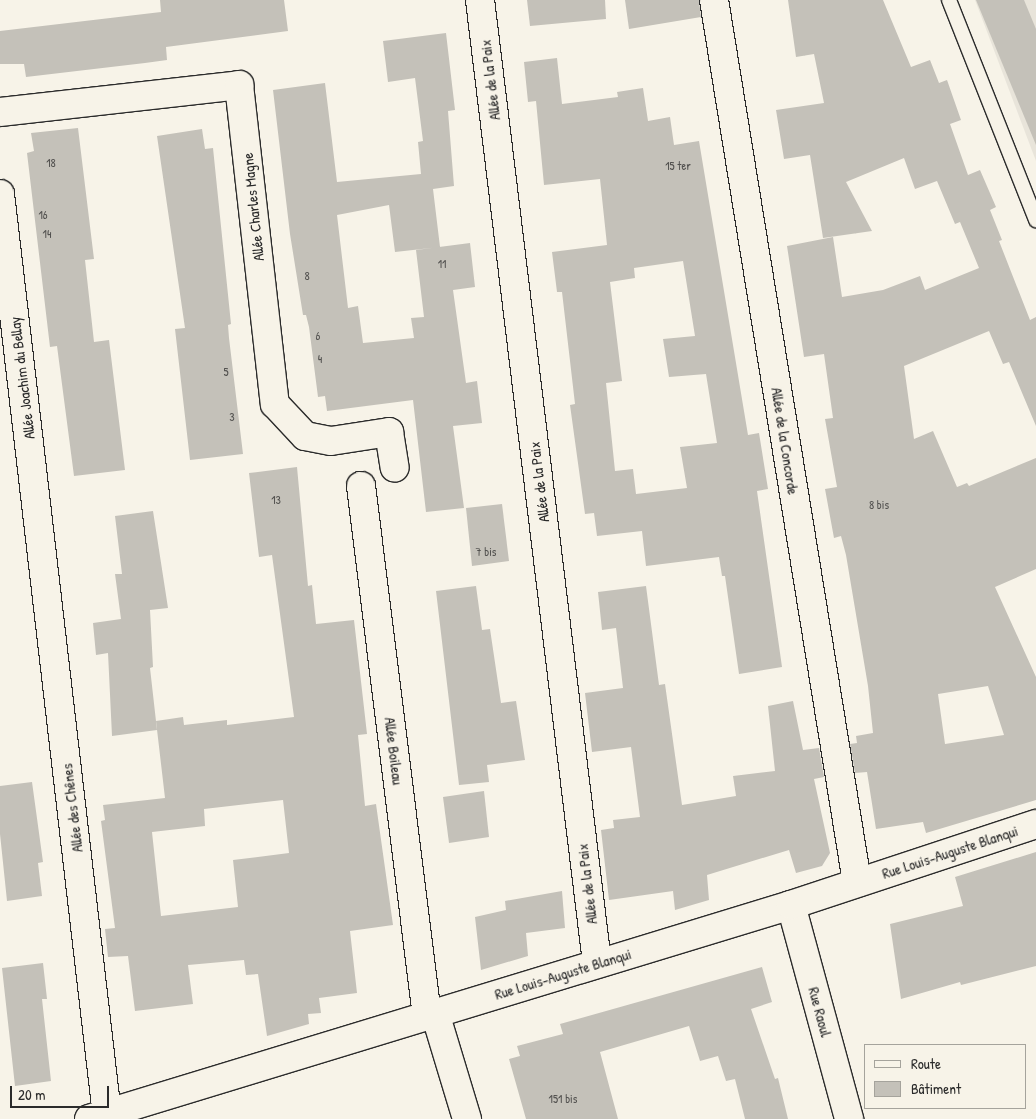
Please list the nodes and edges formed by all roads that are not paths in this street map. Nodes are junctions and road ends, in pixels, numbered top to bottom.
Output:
1 (480, 0) edge
2 (714, 0) edge
3 (949, 0) edge
4 (0, 112) edge
5 (0, 194) edge
6 (1036, 220) edge
7 (395, 468) dead end
8 (361, 486) dead end
9 (36, 502) joint
10 (1036, 824) edge
11 (857, 882) junction
12 (791, 905) junction
13 (597, 963) junction
14 (431, 1015) junction
15 (107, 1116) edge
16 (467, 1119) edge
17 (850, 1119) edge

1 - 13 street, Allée de la Paix
2 - 11 street, Allée de la Concorde
3 - 6 lane
4 - 7 street, Allée Charles Magne
5 - 9 street, Allée Joachim du Bellay
8 - 14 street, Allée Boileau
9 - 15 street, Allée des Chênes
10 - 11 street, Rue Louis-Auguste Blanqui
11 - 12 street, Rue Louis-Auguste Blanqui
12 - 13 street, Rue Louis-Auguste Blanqui
12 - 17 street, Rue Raoul
13 - 14 street, Rue Louis-Auguste Blanqui
14 - 15 street, Rue Louis-Auguste Blanqui
14 - 16 street, Allée Boileau

